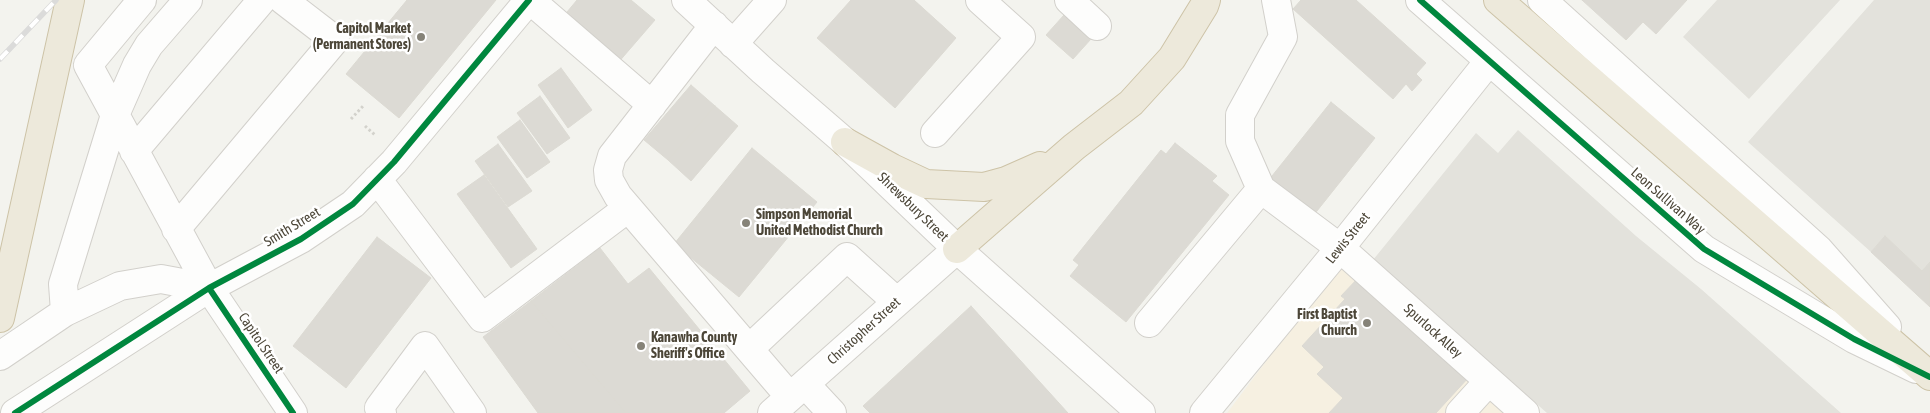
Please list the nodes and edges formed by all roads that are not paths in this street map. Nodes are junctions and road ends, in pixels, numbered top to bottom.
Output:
1 (70, 0) edge
2 (142, 0) edge
3 (188, 0) edge
4 (262, 0) edge
5 (284, 0) edge
6 (530, 0) edge
7 (686, 0) edge
8 (772, 0) edge
9 (980, 0) edge
10 (1069, 0) edge
11 (1206, 0) edge
12 (1276, 0) edge
13 (1420, 0) edge
14 (1498, 0) edge
15 (1542, 0) edge
16 (714, 25) junction
17 (1097, 26) dead end
18 (734, 44) junction
19 (1489, 61) junction
20 (652, 105) junction
21 (115, 115) junction
22 (935, 133) dead end
23 (845, 142) junction
24 (1074, 147) junction
25 (134, 151) junction
26 (377, 179) junction
27 (1261, 188) junction
28 (628, 208) junction
29 (176, 229) junction
30 (1340, 248) junction
31 (957, 249) junction
32 (209, 288) junction
33 (897, 302) junction
34 (64, 312) junction
35 (0, 318) edge
36 (1149, 323) dead end
37 (749, 349) junction
38 (0, 356) edge
39 (1930, 376) edge
40 (1489, 381) junction
41 (789, 398) edge
42 (15, 413) edge
43 (293, 413) edge
44 (382, 413) edge
45 (472, 413) edge
46 (832, 413) edge
47 (1142, 413) edge
48 (1204, 413) edge
49 (1460, 413) edge
50 (1525, 413) edge

1 - 35 highway
2 - 21 street, Capitol Street
3 - 21 street
4 - 25 street
5 - 29 street
6 - 20 street
6 - 26 street, Smith Street
7 - 16 street, Shrewsbury Street
8 - 18 street
9 - 22 street
10 - 17 street
11 - 24 highway
12 - 27 street
13 - 19 street, Leon Sullivan Way
14 - 39 highway
15 - 39 street
16 - 18 street, Shrewsbury Street
16 - 20 street
18 - 23 street, Shrewsbury Street
19 - 30 street, Lewis Street
19 - 39 street, Leon Sullivan Way
20 - 28 street
21 - 25 street, Capitol Street
21 - 34 street
23 - 24 highway
23 - 31 street, Shrewsbury Street
24 - 31 highway
25 - 29 street, Capitol Street
26 - 28 street
26 - 32 street, Smith Street
27 - 30 street, Spurlock Alley
27 - 36 street
28 - 37 street
29 - 32 street, Capitol Street
30 - 40 street, Spurlock Alley
30 - 48 street, Lewis Street
31 - 33 street, Christopher Street
31 - 47 street, Shrewsbury Street
32 - 34 street
32 - 42 street, Smith Street
32 - 43 street, Capitol Street
33 - 37 street
33 - 41 street, Christopher Street
34 - 38 street
37 - 41 street
40 - 49 street
40 - 50 street, Spurlock Alley
41 - 46 street
44 - 45 street

